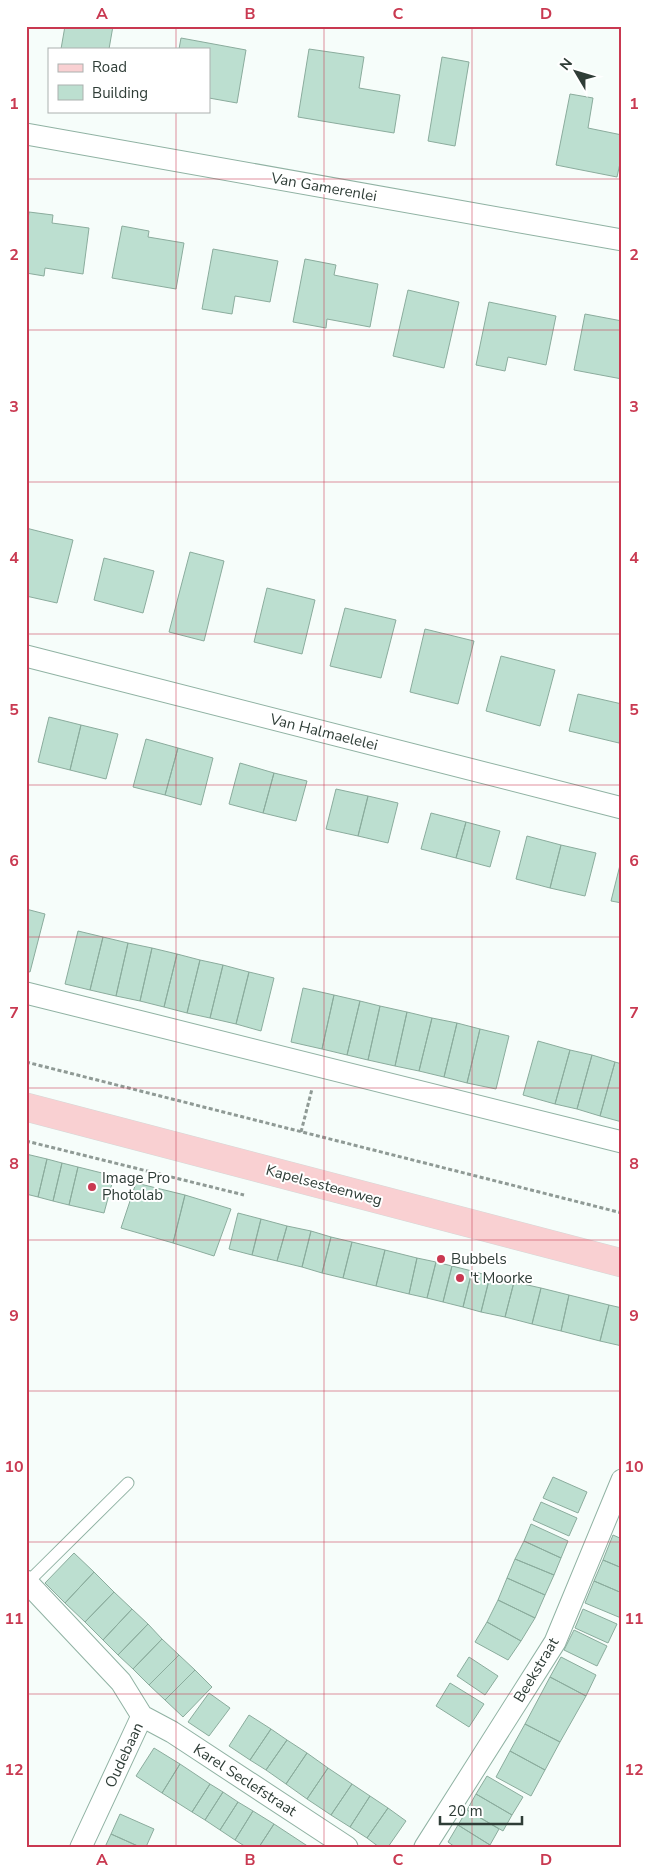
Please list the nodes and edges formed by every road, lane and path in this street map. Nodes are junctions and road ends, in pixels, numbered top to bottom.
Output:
1 (26, 134) edge
2 (622, 240) edge
3 (26, 656) edge
4 (622, 808) edge
5 (26, 993) edge
6 (26, 1062) edge
7 (318, 1066) junction
8 (26, 1107) edge
9 (301, 1132) junction
10 (622, 1142) edge
11 (622, 1213) edge
12 (622, 1263) edge
13 (622, 1480) edge
14 (128, 1483) dead end
15 (27, 1581) edge
16 (142, 1716) junction
17 (81, 1847) edge
18 (347, 1847) edge
19 (425, 1847) edge

1 - 2 street, Van Gamerenlei
3 - 4 street, Van Halmaelelei
5 - 7 street
6 - 9 path
7 - 9 path
7 - 10 street
8 - 12 main road, Kapelsesteenweg
9 - 11 path
13 - 19 street, Beekstraat
14 - 15 lane
15 - 16 street, Oudebaan
16 - 17 street, Oudebaan
16 - 18 street, Karel Seclefstraat

